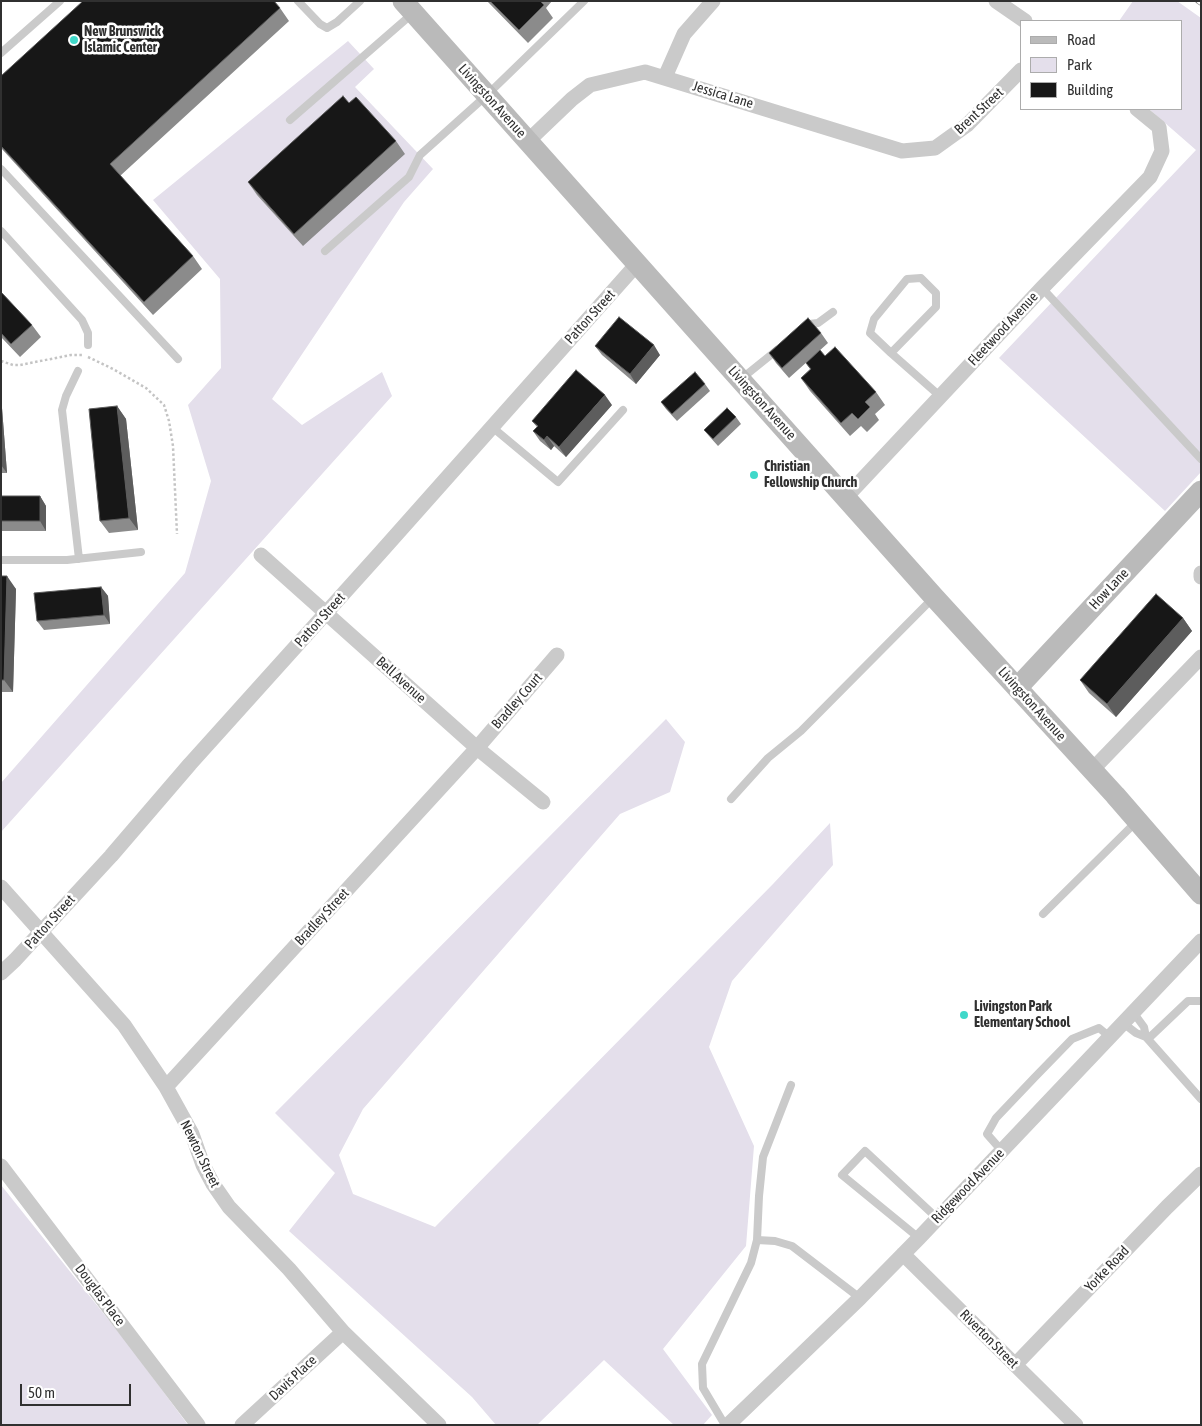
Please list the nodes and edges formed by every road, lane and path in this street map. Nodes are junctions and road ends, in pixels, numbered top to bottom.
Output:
1 (60, 1) edge
2 (298, 1) edge
3 (360, 1) edge
4 (584, 1) edge
5 (713, 1) edge
6 (996, 1) edge
7 (408, 7) edge
8 (1024, 20) edge
9 (1, 54) edge
10 (1020, 71) edge
11 (665, 77) junction
12 (487, 95) junction
13 (1138, 110) edge
14 (290, 120) dead end
15 (528, 141) junction
16 (935, 148) joint
17 (1, 169) edge
18 (1, 231) edge
19 (325, 251) dead end
20 (637, 264) junction
21 (1042, 288) junction
22 (833, 312) dead end
23 (802, 330) edge
24 (786, 342) edge
25 (88, 345) joint
26 (891, 353) junction
27 (86, 356) junction
28 (178, 359) dead end
29 (1, 361) edge
30 (78, 371) dead end
31 (741, 380) junction
32 (941, 397) junction
33 (623, 410) dead end
34 (492, 427) junction
35 (1201, 459) edge
36 (1201, 491) edge
37 (846, 497) junction
38 (177, 534) dead end
39 (141, 552) dead end
40 (261, 555) dead end
41 (79, 559) junction
42 (1, 560) edge
43 (1201, 573) edge
44 (1201, 577) edge
45 (934, 596) junction
46 (326, 613) junction
47 (558, 655) dead end
48 (1201, 657) edge
49 (1017, 688) junction
50 (478, 748) junction
51 (1092, 770) junction
52 (731, 799) dead end
53 (543, 802) dead end
54 (1137, 820) junction
55 (1, 888) edge
56 (1201, 894) edge
57 (1043, 914) dead end
58 (41, 932) junction
59 (1201, 941) edge
60 (1, 973) edge
61 (1201, 1001) edge
62 (1128, 1018) junction
63 (1110, 1037) junction
64 (1147, 1038) junction
65 (791, 1086) dead end
66 (166, 1087) junction
67 (1201, 1099) edge
68 (1002, 1151) junction
69 (1, 1166) edge
70 (1201, 1174) edge
71 (937, 1218) junction
72 (919, 1238) junction
73 (757, 1240) junction
74 (903, 1254) junction
75 (860, 1298) junction
76 (343, 1332) junction
77 (1015, 1365) junction
78 (198, 1425) edge
79 (242, 1425) edge
80 (439, 1425) edge
81 (727, 1425) edge
82 (1076, 1425) edge

1 - 9 lane
2 - 3 lane
4 - 12 lane
5 - 11 street
6 - 8 street
7 - 12 main road, Livingston Avenue
7 - 14 lane
10 - 16 street, Brent Street
11 - 15 street, Jessica Lane
11 - 16 street, Jessica Lane
12 - 15 main road, Livingston Avenue
12 - 19 lane
13 - 21 street, Fleetwood Avenue
15 - 20 main road, Livingston Avenue
17 - 28 lane
18 - 25 lane
20 - 31 main road, Livingston Avenue
20 - 34 street, Patton Street
21 - 32 street, Fleetwood Avenue
21 - 35 lane
22 - 23 lane
24 - 31 lane
25 - 27 path
26 - 26 lane
26 - 32 lane
27 - 29 path
27 - 38 path
30 - 41 lane
31 - 37 main road, Livingston Avenue
32 - 37 street, Fleetwood Avenue
33 - 34 lane
34 - 46 street, Patton Street
36 - 49 main road, How Lane
37 - 45 main road, Livingston Avenue
39 - 41 lane
40 - 46 street, Bell Avenue
41 - 42 lane
43 - 44 street
45 - 49 main road, Livingston Avenue
45 - 52 lane
46 - 50 street, Bell Avenue
46 - 58 street, Patton Street
47 - 50 street, Bradley Court
48 - 51 street
49 - 51 main road, Livingston Avenue
50 - 53 street, Bell Avenue
50 - 66 street, Bradley Street
51 - 54 main road, Livingston Avenue
54 - 56 main road, Livingston Avenue
54 - 57 lane
55 - 58 street, Newton Street
58 - 60 street, Patton Street
58 - 66 street, Newton Street
59 - 62 street, Ridgewood Avenue
61 - 64 lane
62 - 63 street, Ridgewood Avenue
62 - 64 lane
62 - 64 lane
63 - 68 street, Ridgewood Avenue
63 - 68 lane
64 - 67 lane
65 - 73 lane
66 - 76 street, Newton Street
68 - 71 street, Ridgewood Avenue
69 - 78 street, Douglas Place
70 - 77 street, Yorke Road
71 - 72 street, Ridgewood Avenue
71 - 72 lane
72 - 74 street, Ridgewood Avenue
73 - 75 lane
73 - 81 lane
74 - 75 street, Ridgewood Avenue
74 - 77 street, Riverton Street
75 - 81 street, Ridgewood Avenue
76 - 79 street, Davis Place
76 - 80 street, Newton Street
77 - 82 street, Riverton Street

